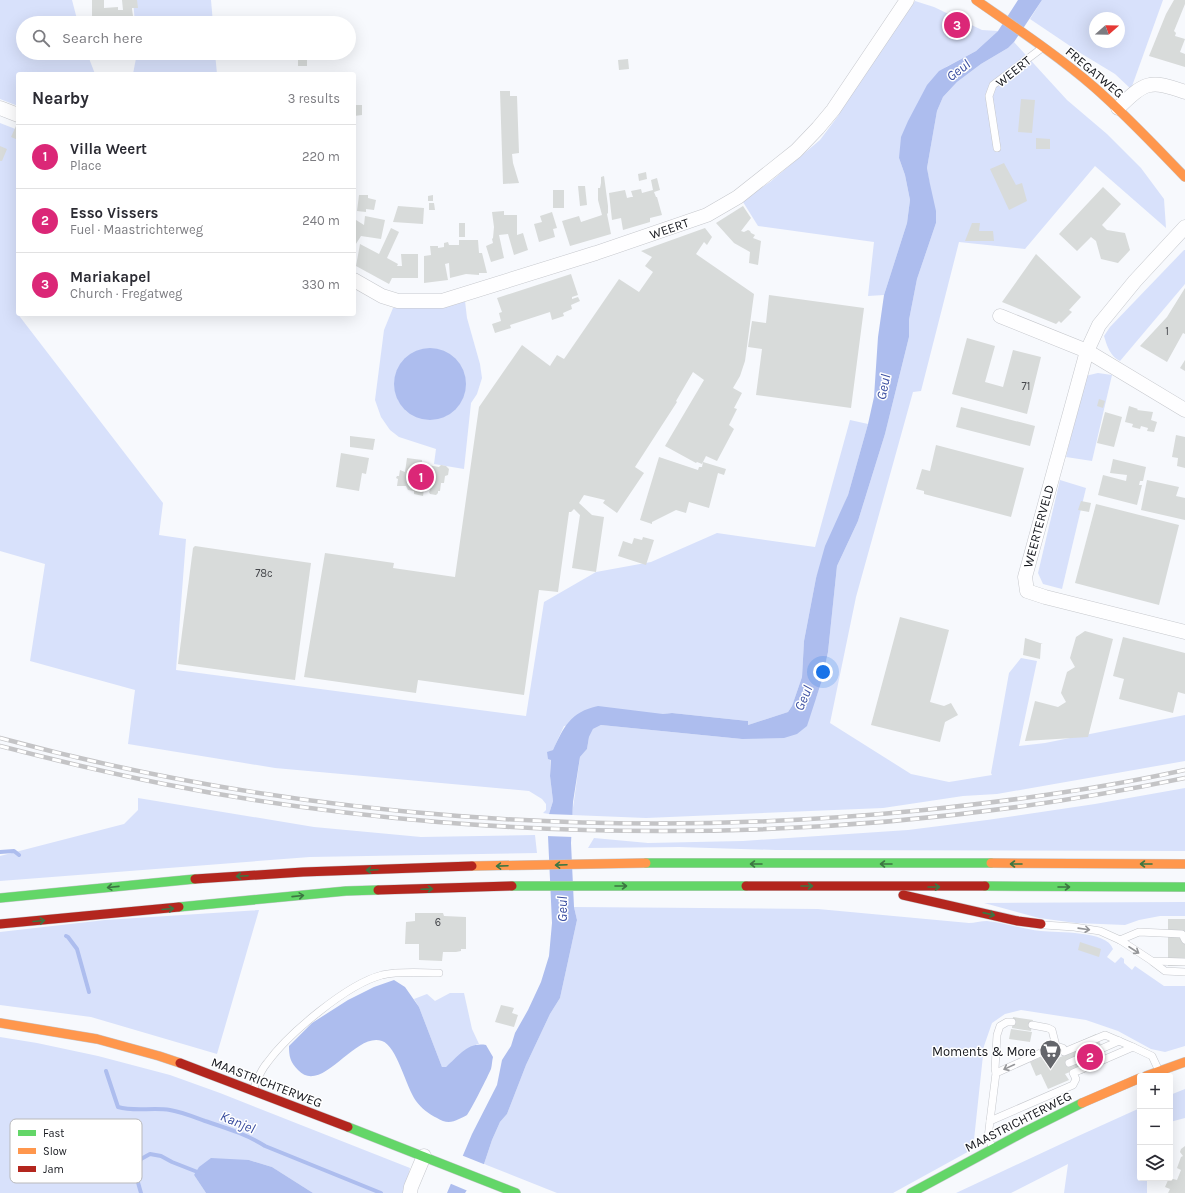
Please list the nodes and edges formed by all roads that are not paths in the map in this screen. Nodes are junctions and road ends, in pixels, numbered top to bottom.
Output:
1 (976, 0) edge
2 (905, 3) edge
3 (1044, 46) junction
4 (1185, 92) edge
5 (0, 108) edge
6 (1118, 108) junction
7 (16, 114) edge
8 (997, 148) dead end
9 (1185, 177) edge
10 (1185, 227) edge
11 (356, 281) edge
12 (1000, 316) dead end
13 (1087, 351) junction
14 (1185, 410) edge
15 (1185, 632) edge
16 (1185, 864) edge
17 (867, 887) junction
18 (1185, 888) edge
19 (0, 898) edge
20 (0, 924) edge
21 (1041, 924) joint
22 (1120, 940) junction
23 (1185, 940) edge
24 (1152, 961) junction
25 (1185, 962) edge
26 (1185, 972) edge
27 (439, 973) dead end
28 (1012, 1022) dead end
29 (0, 1023) edge
30 (1032, 1025) dead end
31 (1119, 1041) junction
32 (1056, 1046) junction
33 (1133, 1047) junction
34 (1064, 1052) junction
35 (1185, 1062) edge
36 (1069, 1063) junction
37 (1159, 1071) junction
38 (996, 1073) junction
39 (1074, 1073) junction
40 (1154, 1073) edge
41 (1137, 1079) edge
42 (253, 1090) junction
43 (990, 1121) junction
44 (993, 1148) junction
45 (424, 1156) junction
46 (410, 1193) edge
47 (516, 1193) edge
48 (911, 1193) edge

1 - 3 main road, FREGATWEG
2 - 11 street, WEERT
3 - 6 main road, FREGATWEG
3 - 8 lane, WEERT
4 - 6 street
5 - 7 street
6 - 9 main road, FREGATWEG
10 - 13 street, WEERTERVELD
12 - 13 street
13 - 14 street
13 - 15 street, WEERTERVELD
16 -> 19 main road
17 -> 18 main road
20 -> 17 main road
17 -> 21 main road
21 -> 22 lane
22 - 23 lane
22 -> 24 lane
24 - 25 lane
24 - 26 lane
27 - 42 lane
28 - 38 lane
29 - 42 main road, MAASTRICHTERWEG
30 - 32 lane
31 - 33 lane
31 - 34 lane
31 - 36 lane
32 - 34 lane
32 -> 38 lane
33 - 37 lane
33 - 39 lane
34 - 36 lane
35 - 37 main road
36 - 39 lane
37 - 40 main road
38 - 43 lane
39 - 43 lane
41 - 44 main road, MAASTRICHTERWEG
42 - 45 main road, MAASTRICHTERWEG
43 - 44 lane
44 - 48 main road, MAASTRICHTERWEG
45 - 46 street
45 - 47 main road, MAASTRICHTERWEG

